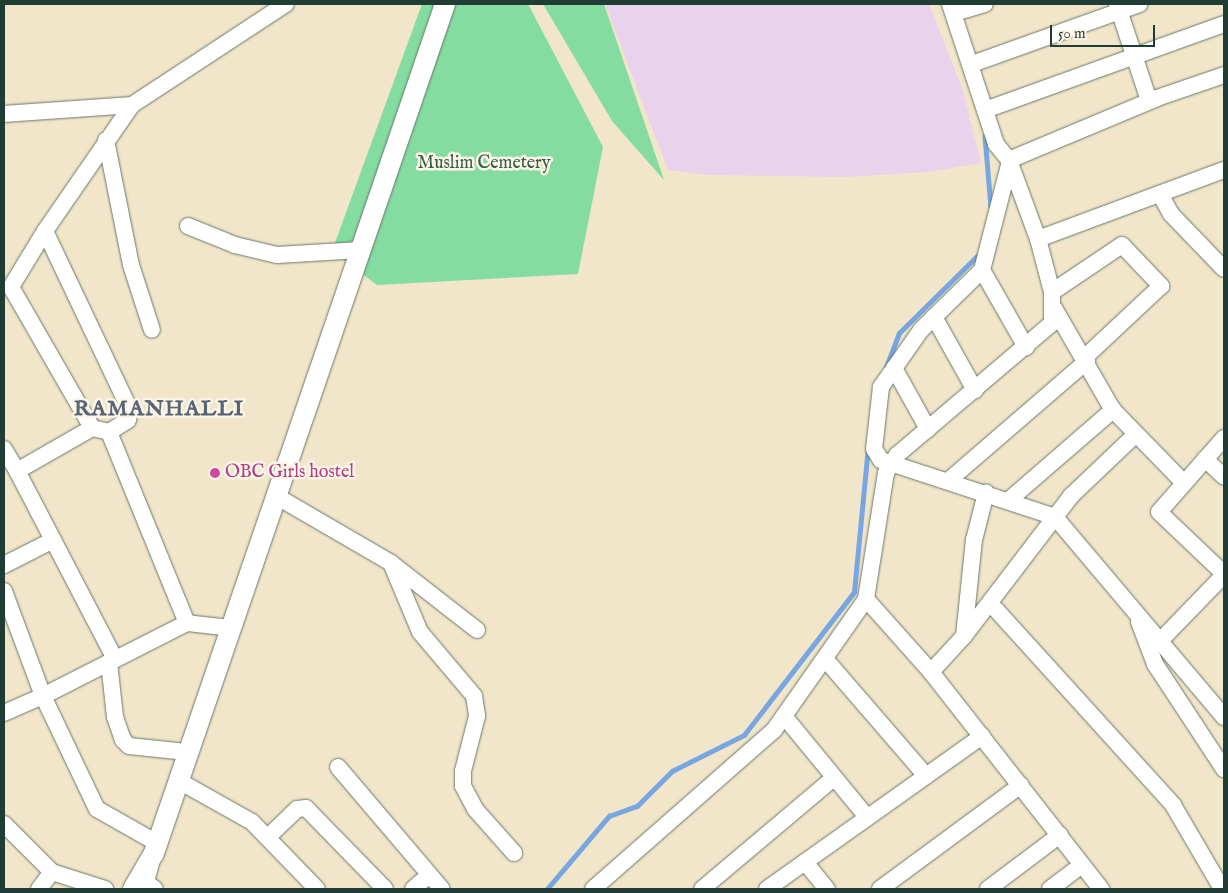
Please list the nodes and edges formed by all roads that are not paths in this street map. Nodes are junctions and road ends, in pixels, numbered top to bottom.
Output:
1 (286, 4) edge
2 (445, 4) edge
3 (986, 4) edge
4 (1140, 4) edge
5 (952, 8) edge
6 (1118, 8) edge
7 (1224, 24) edge
8 (1134, 56) junction
9 (972, 64) junction
10 (1224, 75) edge
11 (1149, 101) junction
12 (132, 105) junction
13 (985, 110) junction
14 (4, 114) edge
15 (106, 140) junction
16 (1009, 163) junction
17 (1224, 170) edge
18 (1160, 194) junction
19 (188, 226) dead end
20 (45, 232) junction
21 (1038, 238) junction
22 (360, 250) junction
23 (1224, 269) edge
24 (982, 270) junction
25 (7, 290) edge
26 (1053, 300) junction
27 (934, 317) junction
28 (152, 330) dead end
29 (1026, 346) junction
30 (1086, 359) junction
31 (894, 368) junction
32 (975, 390) junction
33 (1113, 410) junction
34 (92, 428) junction
35 (928, 429) junction
36 (109, 432) junction
37 (1135, 434) junction
38 (1224, 438) edge
39 (4, 449) edge
40 (1205, 459) junction
41 (892, 463) junction
42 (17, 471) junction
43 (1224, 477) edge
44 (948, 481) junction
45 (1184, 482) junction
46 (986, 492) junction
47 (276, 496) junction
48 (1009, 500) junction
49 (1055, 517) junction
50 (53, 540) junction
51 (391, 563) junction
52 (4, 565) edge
53 (1224, 575) edge
54 (4, 591) edge
55 (866, 598) junction
56 (990, 603) junction
57 (1134, 610) junction
58 (187, 623) junction
59 (231, 628) junction
60 (477, 630) dead end
61 (964, 636) junction
62 (1160, 641) junction
63 (826, 660) junction
64 (112, 661) junction
65 (931, 672) junction
66 (44, 696) junction
67 (4, 713) edge
68 (784, 716) junction
69 (1224, 717) edge
70 (982, 736) junction
71 (186, 755) junction
72 (338, 767) dead end
73 (1224, 769) edge
74 (926, 776) junction
75 (834, 778) junction
76 (1021, 785) junction
77 (867, 818) junction
78 (6, 831) edge
79 (1060, 835) junction
80 (269, 836) junction
81 (156, 848) junction
82 (514, 853) dead end
83 (805, 862) junction
84 (1082, 865) junction
85 (52, 872) junction
86 (429, 875) junction
87 (39, 889) edge
88 (105, 889) edge
89 (133, 889) edge
90 (155, 889) edge
91 (317, 889) edge
92 (385, 889) edge
93 (413, 889) edge
94 (442, 889) edge
95 (593, 889) edge
96 (702, 889) edge
97 (768, 889) edge
98 (827, 889) edge
99 (880, 889) edge
100 (988, 889) edge
101 (1050, 889) edge
102 (1101, 889) edge
103 (1222, 889) edge

1 - 12 street
2 - 22 main road
3 - 5 street
4 - 6 street
5 - 9 street
6 - 8 street
6 - 9 street
7 - 8 street
8 - 11 street
8 - 13 street
9 - 13 street
10 - 11 street
11 - 16 street
12 - 14 street
12 - 15 street
13 - 16 street
15 - 20 street
15 - 28 street
16 - 21 street
16 - 24 street
17 - 18 street
18 - 21 street
18 - 23 street
19 - 22 street
20 - 25 street
20 - 36 street
21 - 26 street
22 - 47 main road
24 - 27 street
24 - 29 street
25 - 34 street
26 - 29 street
26 - 30 street
26 - 30 street
27 - 31 street
27 - 32 street
29 - 32 street
30 - 33 street
30 - 44 street
31 - 35 street
31 - 41 street
32 - 35 street
33 - 37 street
33 - 48 street
34 - 36 street
34 - 42 street
35 - 41 street
36 - 58 street
37 - 45 street
37 - 49 street
38 - 40 street
39 - 42 street
40 - 43 street
40 - 45 street
41 - 44 street
41 - 55 street
42 - 50 street
44 - 46 street
45 - 53 street
46 - 48 street
46 - 61 street
47 - 51 street
47 - 59 main road
48 - 49 street
49 - 56 street
49 - 57 street
50 - 52 street
50 - 64 street
51 - 60 street
51 - 82 street
53 - 62 street
54 - 66 street
55 - 63 street
55 - 65 street
56 - 61 street
56 - 103 street
57 - 62 street
57 - 73 street
58 - 59 street
58 - 64 street
59 - 71 main road
61 - 65 street
62 - 69 street
63 - 68 street
63 - 74 street
64 - 66 street
64 - 71 street
65 - 70 street
66 - 67 street
66 - 81 street
68 - 75 street
68 - 95 street
70 - 74 street
70 - 76 street
71 - 80 street
71 - 81 main road
72 - 86 street
74 - 77 street
75 - 77 street
75 - 96 street
76 - 79 street
76 - 99 street
77 - 83 street
78 - 85 street
79 - 84 street
79 - 100 street
80 - 91 street
80 - 92 street
81 - 89 main road
81 - 90 street
83 - 97 street
83 - 98 street
84 - 101 street
84 - 102 street
85 - 87 street
85 - 88 street
86 - 93 street
86 - 94 street

